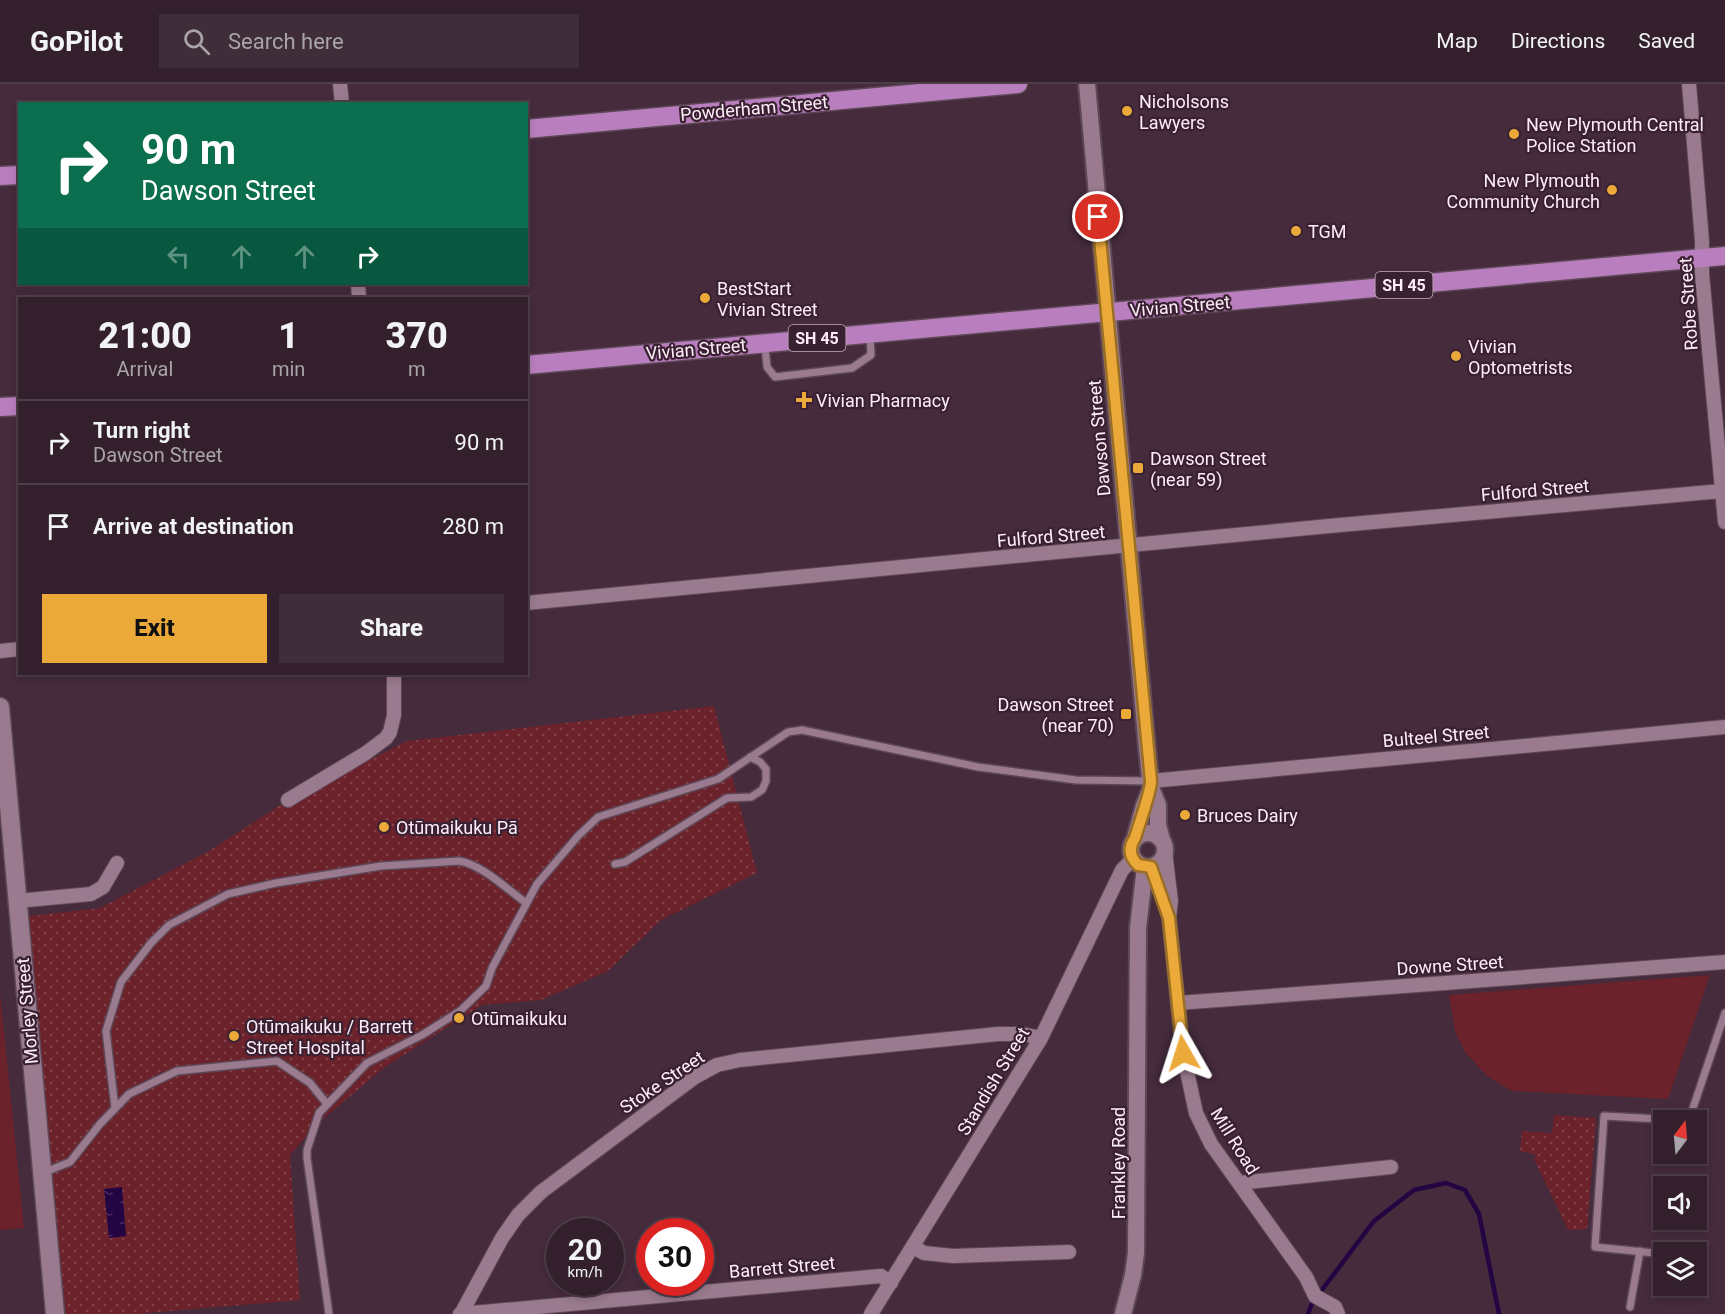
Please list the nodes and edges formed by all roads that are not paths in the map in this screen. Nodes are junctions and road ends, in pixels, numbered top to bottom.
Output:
1 (340, 84) edge
2 (1018, 84) edge
3 (1087, 84) edge
4 (1689, 84) edge
5 (342, 102) edge
6 (528, 129) edge
7 (18, 175) edge
8 (0, 176) edge
9 (1725, 256) edge
10 (1702, 258) junction
11 (1107, 313) junction
12 (870, 334) junction
13 (765, 343) junction
14 (528, 365) edge
15 (18, 406) edge
16 (0, 407) edge
17 (1722, 491) junction
18 (1725, 522) edge
19 (1129, 546) junction
20 (528, 603) edge
21 (18, 649) edge
22 (0, 651) edge
23 (394, 675) edge
24 (0, 707) edge
25 (1725, 727) edge
26 (750, 758) junction
27 (1151, 784) junction
28 (288, 801) dead end
29 (1135, 838) junction
30 (1164, 846) junction
31 (117, 863) dead end
32 (615, 864) dead end
33 (1143, 865) junction
34 (17, 901) junction
35 (526, 903) junction
36 (1169, 918) junction
37 (1725, 962) edge
38 (1178, 1003) junction
39 (1725, 1013) edge
40 (1041, 1038) junction
41 (327, 1104) junction
42 (115, 1108) junction
43 (1692, 1110) edge
44 (1653, 1119) edge
45 (1391, 1167) dead end
46 (42, 1173) junction
47 (1239, 1183) junction
48 (913, 1246) junction
49 (1640, 1251) junction
50 (1069, 1252) dead end
51 (1653, 1253) edge
52 (891, 1283) junction
53 (1630, 1307) dead end
54 (55, 1314) edge
55 (329, 1314) edge
56 (461, 1314) edge
57 (871, 1314) edge
58 (1124, 1314) edge
59 (1338, 1314) edge

1 - 5 street
2 - 6 main road, Powderham Street
3 - 11 street, Dawson Street
4 - 10 street, Robe Street
7 - 8 main road
9 - 10 main road, Vivian Street / SH 45
10 - 11 main road, Vivian Street / SH 45
10 - 17 street, Robe Street
11 - 12 main road, Vivian Street / SH 45
11 - 19 street, Dawson Street
12 - 13 main road, Vivian Street / SH 45
12 - 13 lane
13 - 14 main road, Vivian Street / SH 45
15 - 16 main road
17 - 18 street, Robe Street
17 - 19 street, Fulford Street
19 - 20 street, Fulford Street
19 - 27 street, Dawson Street
21 - 22 street
23 - 28 street
24 - 34 main road, Morley Street
25 - 27 street, Bulteel Street
26 - 27 lane
26 - 32 lane
26 - 35 lane
27 - 29 street, Dawson Street
27 - 30 street, Dawson Street
29 - 30 street
29 - 33 street
30 - 33 street
30 - 36 street, Mill Road
31 - 34 street
33 - 36 street, Mill Road
33 - 40 street, Standish Street
33 - 58 street, Frankley Road
34 - 46 main road, Morley Street
35 - 41 lane
35 - 42 lane
36 - 38 street, Mill Road
37 - 38 street, Downe Street
38 - 47 street, Mill Road
39 - 43 lane
40 - 48 street, Standish Street
40 - 56 street, Stoke Street
41 - 42 lane
41 - 55 lane
42 - 46 lane
44 - 49 lane
45 - 47 street
46 - 54 main road, Morley Street
47 - 59 street, Mill Road
48 - 50 street
48 - 52 street, Standish Street
49 - 51 lane
49 - 53 lane
52 - 56 street, Barrett Street
52 - 57 street, Standish Street

